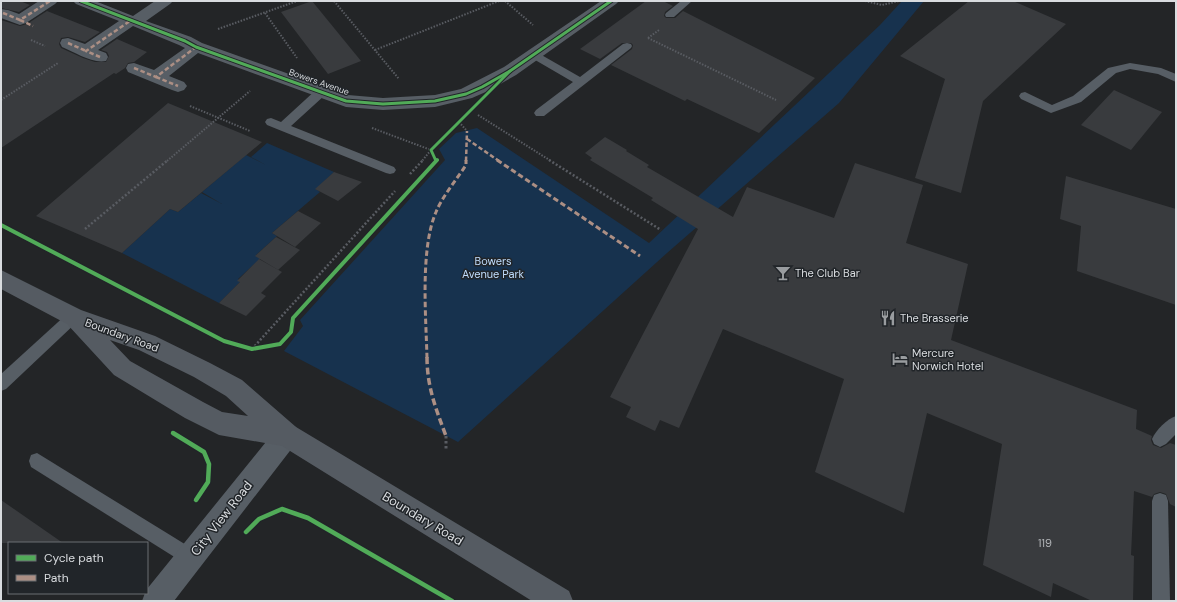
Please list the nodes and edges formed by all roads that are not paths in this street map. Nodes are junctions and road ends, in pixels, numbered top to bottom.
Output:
1 (50, 1) edge
2 (81, 1) edge
3 (165, 1) edge
4 (611, 1) edge
5 (687, 1) edge
6 (4, 13) dead end
7 (670, 15) dead end
8 (132, 21) junction
9 (68, 43) dead end
10 (191, 44) junction
11 (627, 46) dead end
12 (534, 55) junction
13 (134, 68) dead end
14 (156, 77) junction
15 (1176, 78) edge
16 (581, 82) junction
17 (178, 86) dead end
18 (321, 92) junction
19 (1026, 96) dead end
20 (540, 113) dead end
21 (271, 122) dead end
22 (283, 127) junction
23 (390, 170) dead end
24 (1, 280) edge
25 (73, 317) junction
26 (4, 376) edge
27 (1176, 423) edge
28 (287, 435) junction
29 (1160, 439) dead end
30 (37, 460) dead end
31 (1160, 501) dead end
32 (190, 557) junction
33 (156, 601) edge
34 (559, 601) edge
35 (1161, 601) edge

1 - 6 street
2 - 8 street, Bowers Avenue
3 - 8 street
4 - 12 street, Bowers Avenue
5 - 7 lane
8 - 9 street
8 - 10 street, Bowers Avenue
10 - 14 street
10 - 18 street, Bowers Avenue
11 - 16 lane
12 - 16 lane
12 - 18 street, Bowers Avenue
13 - 14 street
14 - 17 street
15 - 19 lane
16 - 20 lane
18 - 22 lane
21 - 22 lane
22 - 23 lane
24 - 25 highway, Boundary Road
25 - 26 lane
25 - 28 highway, Boundary Road
25 - 28 highway, Boundary Road
27 - 29 lane
28 - 32 street, City View Road
28 - 34 highway, Boundary Road
30 - 32 lane
31 - 35 lane
32 - 33 street, City View Road

